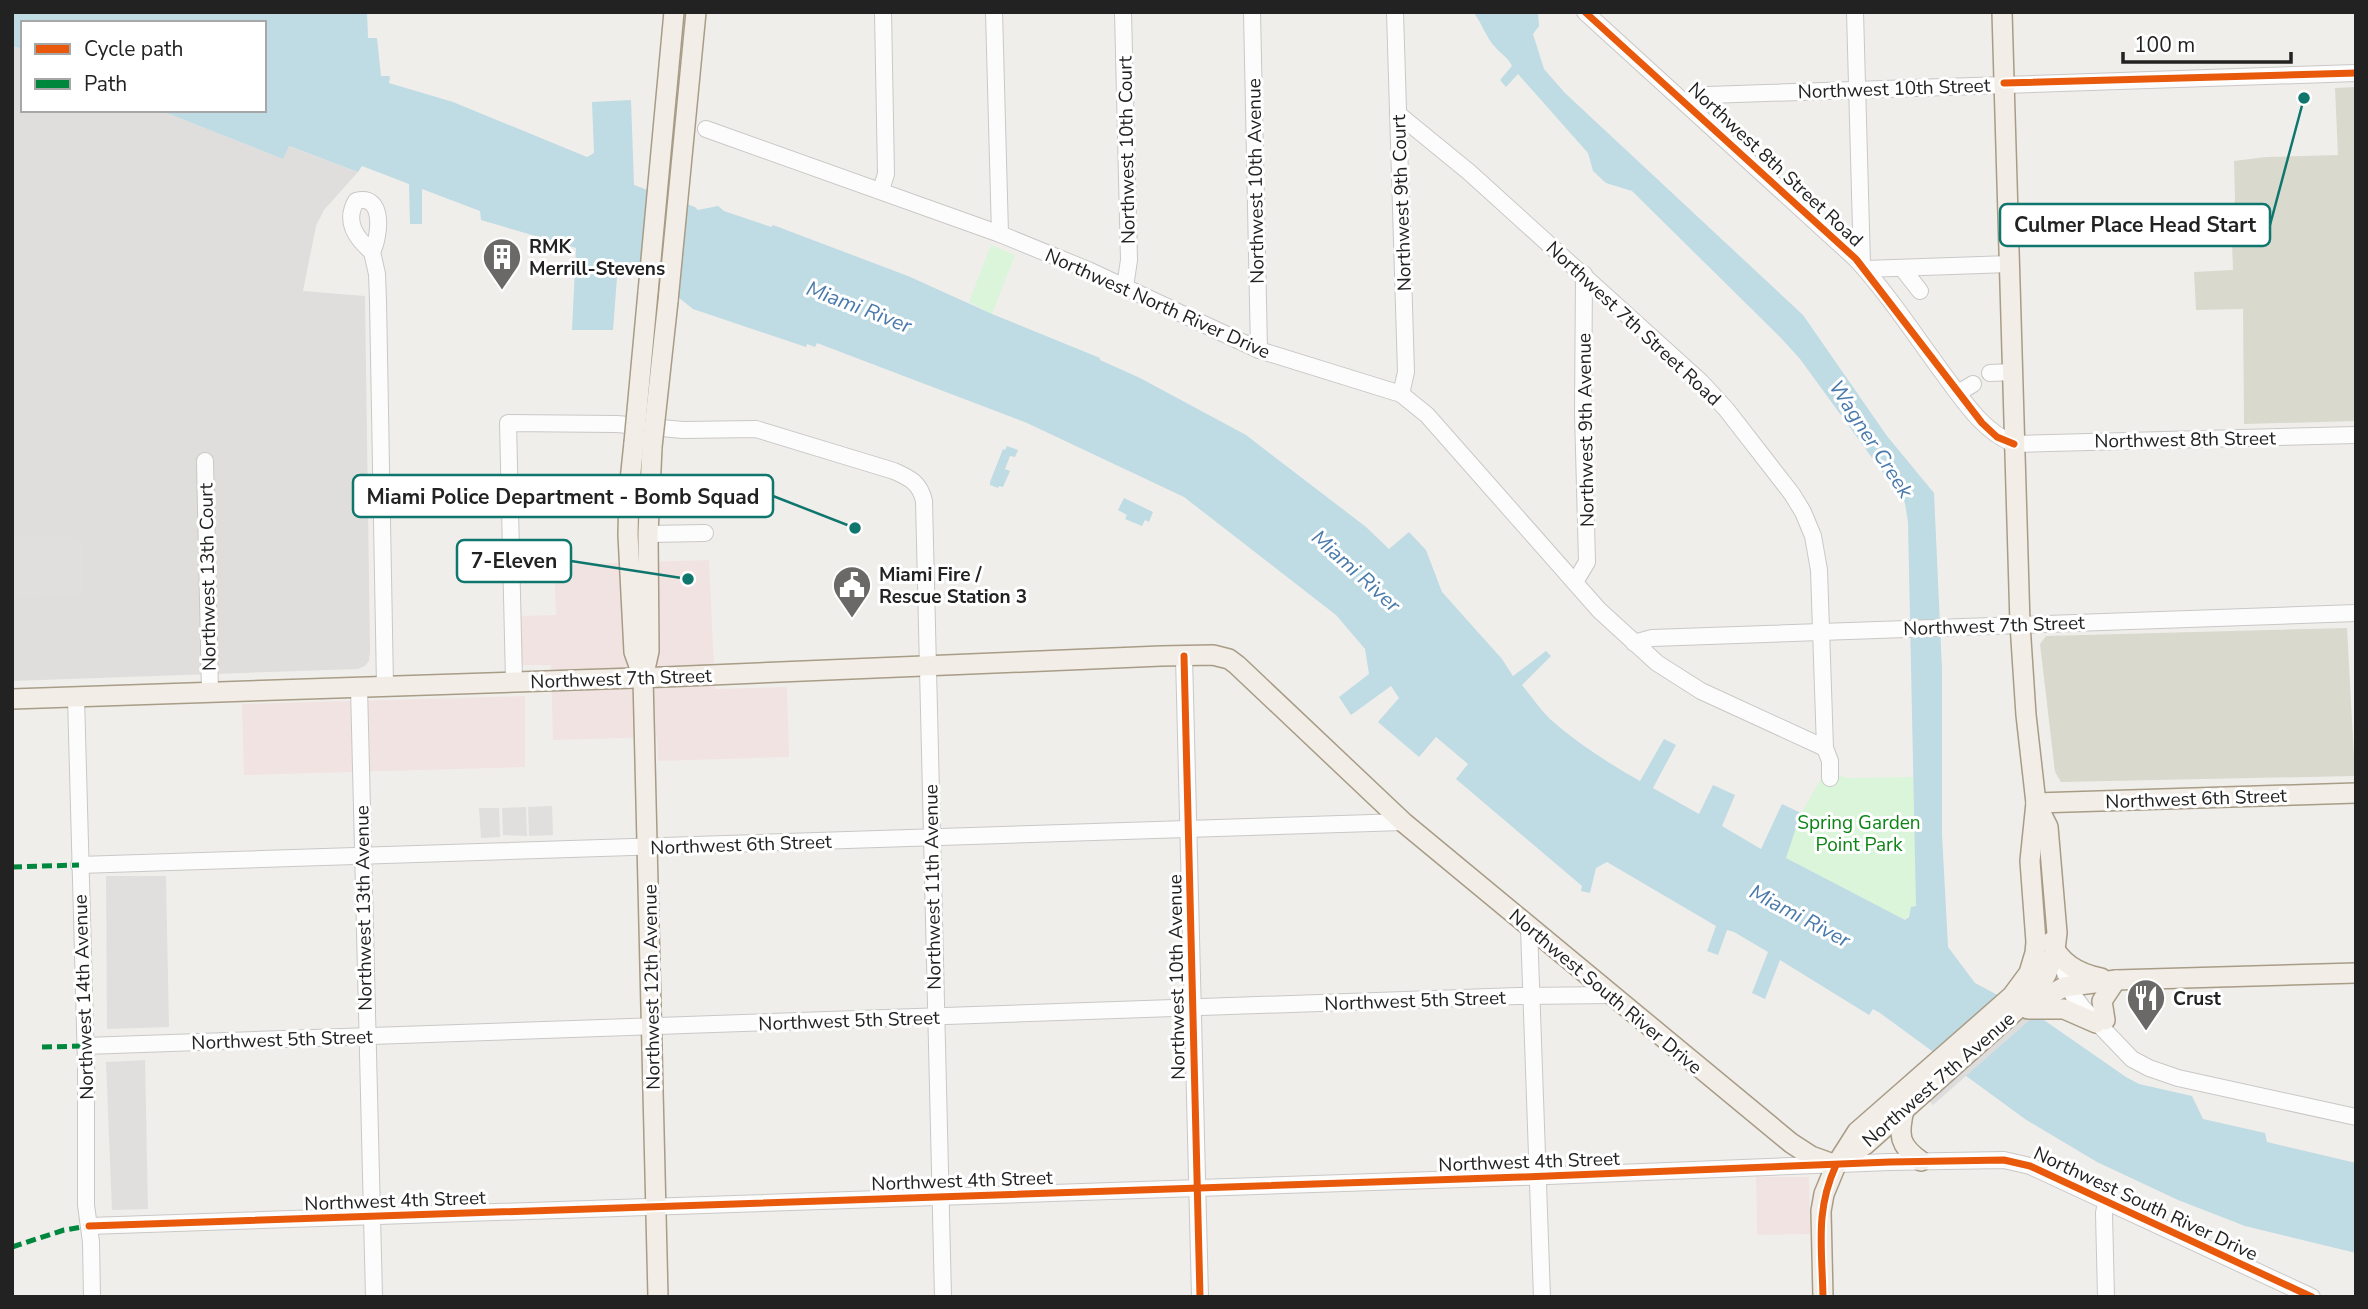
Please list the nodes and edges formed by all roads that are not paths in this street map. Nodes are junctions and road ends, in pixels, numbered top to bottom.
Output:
1 (659, 12) edge
2 (674, 12) edge
3 (696, 12) edge
4 (883, 12) edge
5 (994, 12) edge
6 (1123, 12) edge
7 (1252, 12) edge
8 (1395, 12) edge
9 (1586, 12) edge
10 (1855, 12) edge
11 (2002, 12) edge
12 (671, 44) junction
13 (2356, 73) edge
14 (2004, 83) junction
15 (1857, 90) junction
16 (1687, 104) junction
17 (1398, 114) junction
18 (706, 129) dead end
19 (881, 190) junction
20 (1000, 234) junction
21 (372, 252) dead end
22 (2010, 264) junction
23 (1863, 267) junction
24 (1902, 268) junction
25 (1584, 274) junction
26 (1125, 288) junction
27 (1920, 291) dead end
28 (1259, 350) junction
29 (2012, 372) junction
30 (1990, 373) dead end
31 (1973, 384) dead end
32 (1958, 393) junction
33 (1401, 394) junction
34 (2356, 435) edge
35 (644, 439) junction
36 (2014, 444) junction
37 (205, 461) dead end
38 (705, 533) dead end
39 (648, 534) junction
40 (1575, 582) junction
41 (2356, 613) edge
42 (2020, 624) junction
43 (1821, 632) junction
44 (1634, 643) junction
45 (1184, 656) junction
46 (1229, 659) joint
47 (927, 666) junction
48 (643, 678) junction
49 (514, 681) junction
50 (385, 686) junction
51 (359, 687) junction
52 (210, 692) junction
53 (76, 697) junction
54 (12, 699) edge
55 (1825, 748) junction
56 (1830, 778) dead end
57 (2356, 793) edge
58 (2036, 803) junction
59 (1403, 822) junction
60 (1188, 828) junction
61 (931, 836) junction
62 (2033, 838) junction
63 (648, 847) junction
64 (362, 857) junction
65 (79, 865) junction
66 (1529, 928) junction
67 (2055, 950) junction
68 (2356, 973) edge
69 (2116, 980) junction
70 (2071, 986) junction
71 (2041, 991) junction
72 (1612, 995) junction
73 (1533, 996) junction
74 (1193, 1009) junction
75 (936, 1017) junction
76 (2100, 1022) junction
77 (652, 1027) junction
78 (367, 1035) junction
79 (85, 1046) junction
80 (1917, 1088) junction
81 (1904, 1110) junction
82 (2356, 1117) edge
83 (1921, 1161) junction
84 (1836, 1165) junction
85 (1538, 1177) junction
86 (1197, 1187) junction
87 (941, 1197) junction
88 (2106, 1202) junction
89 (656, 1207) junction
90 (371, 1216) junction
91 (89, 1226) junction
92 (92, 1297) edge
93 (374, 1297) edge
94 (658, 1297) edge
95 (943, 1297) edge
96 (1200, 1297) edge
97 (1542, 1297) edge
98 (1823, 1297) edge
99 (2106, 1297) edge
100 (2312, 1297) edge

1 - 12 main road
2 - 12 main road, Northwest 12th Avenue
3 - 35 main road, Northwest 12th Avenue, bridge
4 - 19 street
5 - 20 street
6 - 26 street, Northwest 10th Court
7 - 28 street, Northwest 10th Avenue
8 - 17 street, Northwest 9th Court
9 - 16 street, Northwest 8th Street Road
10 - 15 street
11 - 14 main road, Northwest 7th Avenue
12 - 35 main road, Northwest 12th Avenue, bridge
13 - 14 street, Northwest 10th Street
14 - 15 street, Northwest 10th Street
14 - 22 main road, Northwest 7th Avenue
15 - 16 street, Northwest 10th Street
15 - 23 street
16 - 23 street, Northwest 8th Street Road
17 - 25 street, Northwest 7th Street Road
17 - 33 street, Northwest 9th Court
18 - 19 street, Northwest North River Drive
19 - 20 street, Northwest North River Drive
20 - 26 street, Northwest North River Drive
21 - 50 street
22 - 24 street
22 - 29 main road, Northwest 7th Avenue
23 - 24 street
23 - 32 street, Northwest 8th Street Road
24 - 27 street
25 - 40 street, Northwest 9th Avenue
25 - 43 street, Northwest 7th Street Road
26 - 28 street, Northwest North River Drive
28 - 33 street, Northwest North River Drive
29 - 30 street
29 - 36 main road, Northwest 7th Avenue
31 - 32 street
32 - 36 street, Northwest 8th Street Road
33 - 40 street, Northwest North River Drive
34 - 36 street, Northwest 8th Street
35 - 39 main road, Northwest 12th Avenue
35 - 47 street, Northwest 11th Avenue
35 - 48 main road, Northwest 12th Avenue
35 - 49 street
36 - 42 main road, Northwest 7th Avenue
37 - 52 street, Northwest 13th Court
38 - 39 street
39 - 48 main road, Northwest 12th Avenue
40 - 44 street, Northwest North River Drive
41 - 42 street, Northwest 7th Street
42 - 43 street, Northwest 7th Street
42 - 58 main road, Northwest 7th Avenue
43 - 44 street, Northwest 7th Street
43 - 55 street, Northwest 7th Street Road
44 - 55 street, Northwest North River Drive
45 - 46 main road, Northwest 7th Street
45 - 47 main road, Northwest 7th Street
45 - 60 street, Northwest 10th Avenue
46 - 59 main road, Northwest South River Drive
47 - 48 main road, Northwest 7th Street
47 - 61 street, Northwest 11th Avenue
48 - 49 main road, Northwest 7th Street
48 - 63 main road, Northwest 12th Avenue
49 - 50 main road, Northwest 7th Street
50 - 51 main road, Northwest 7th Street
51 - 52 main road, Northwest 7th Street
51 - 64 street, Northwest 13th Avenue
52 - 53 main road, Northwest 7th Street
53 - 54 main road, Northwest 7th Street
53 - 65 street, Northwest 14th Avenue
55 - 56 street, Northwest 7th Street Road
57 - 58 main road, Northwest 6th Street
58 - 62 main road, Northwest 7th Avenue
58 - 67 main road, Northwest 7th Avenue
59 - 60 street, Northwest 6th Street
59 - 66 main road, Northwest South River Drive
60 - 61 street, Northwest 6th Street
60 - 74 street, Northwest 10th Avenue
61 - 63 street, Northwest 6th Street
61 - 75 street, Northwest 11th Avenue
62 - 67 main road
62 - 71 main road, Northwest 7th Avenue
63 - 64 street, Northwest 6th Street
63 - 77 main road, Northwest 12th Avenue
64 - 65 street, Northwest 6th Street
64 - 78 street, Northwest 13th Avenue
65 - 79 street, Northwest 14th Avenue
66 - 72 main road, Northwest South River Drive
66 - 73 street
67 - 69 main road
67 - 70 street
67 - 71 main road, Northwest 7th Avenue
68 - 69 main road
69 - 70 main road
69 - 76 main road
70 - 71 main road
70 - 76 street
71 - 76 main road
71 - 80 main road, Northwest 7th Avenue
71 - 80 main road, Northwest 7th Avenue
72 - 73 street, Northwest 5th Street
72 - 84 main road, Northwest South River Drive
73 - 74 street, Northwest 5th Street
73 - 85 street
74 - 75 street, Northwest 5th Street
74 - 86 street, Northwest 10th Avenue
75 - 77 street, Northwest 5th Street
75 - 87 street, Northwest 11th Avenue
76 - 82 street
77 - 78 street, Northwest 5th Street
77 - 89 main road, Northwest 12th Avenue
78 - 79 street, Northwest 5th Street
78 - 90 street, Northwest 13th Avenue
79 - 91 street, Northwest 14th Avenue
80 - 81 main road, Northwest 7th Avenue
80 - 84 main road, Northwest 7th Avenue
81 - 83 main road
81 - 84 main road, Northwest 7th Avenue
83 - 84 street, Northwest South River Drive
83 - 88 street, Northwest South River Drive
84 - 85 street, Northwest 4th Street
84 - 98 main road
85 - 86 street, Northwest 4th Street
85 - 97 street
86 - 87 street, Northwest 4th Street
86 - 96 street, Northwest 10th Avenue
87 - 89 street, Northwest 4th Street
87 - 95 street, Northwest 11th Avenue
88 - 99 street
88 - 100 street, Northwest South River Drive
89 - 90 street, Northwest 4th Street
89 - 94 main road, Northwest 12th Avenue
90 - 91 street, Northwest 4th Street
90 - 93 street, Northwest 13th Avenue
91 - 92 street, Northwest 14th Avenue

